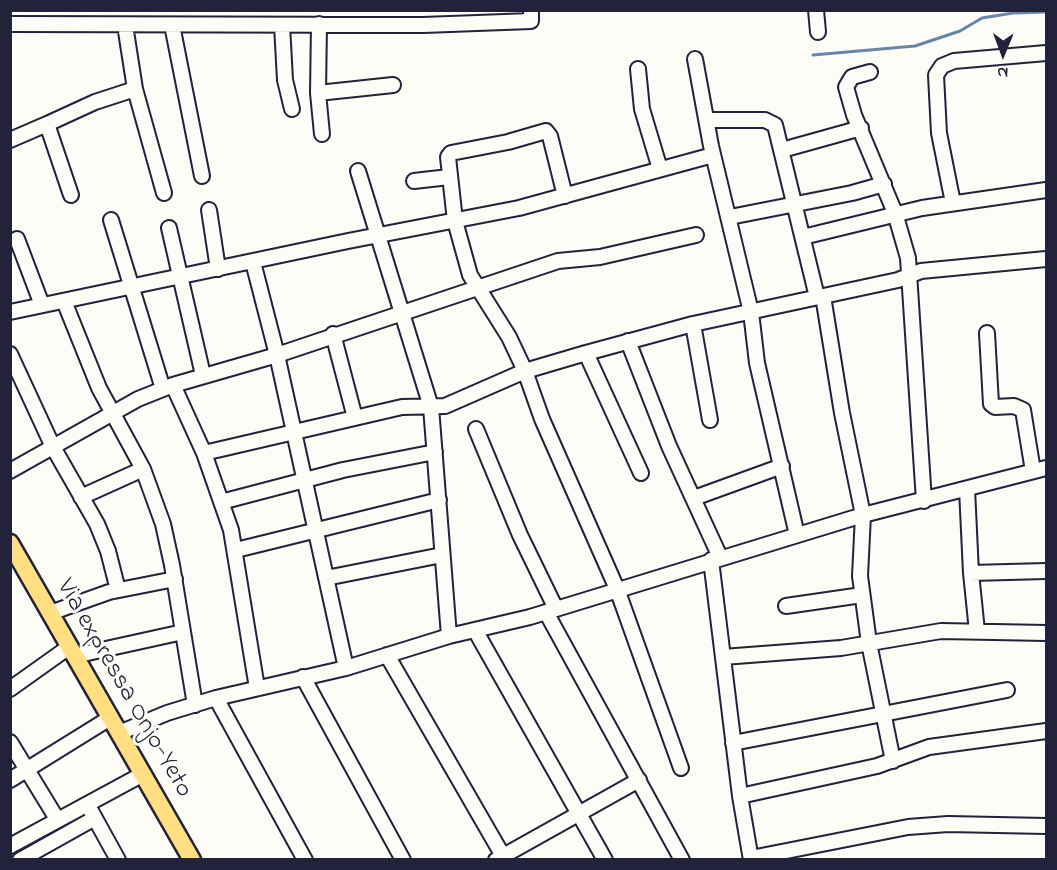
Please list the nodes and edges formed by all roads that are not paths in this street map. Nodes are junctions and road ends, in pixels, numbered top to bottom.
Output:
1 (120, 10) edge
2 (227, 10) edge
3 (424, 10) edge
4 (531, 10) edge
5 (816, 10) edge
6 (324, 19) edge
7 (10, 24) edge
8 (123, 25) junction
9 (282, 25) junction
10 (423, 25) junction
11 (172, 26) junction
12 (227, 26) junction
13 (818, 32) dead end
14 (1047, 53) edge
15 (695, 59) dead end
16 (638, 69) dead end
17 (870, 72) dead end
18 (393, 85) dead end
19 (135, 89) junction
20 (318, 93) junction
21 (292, 109) dead end
22 (708, 120) junction
23 (47, 124) junction
24 (861, 128) junction
25 (322, 134) dead end
26 (10, 140) edge
27 (782, 150) junction
28 (713, 155) junction
29 (660, 169) junction
30 (358, 171) dead end
31 (202, 176) dead end
32 (449, 177) junction
33 (414, 181) dead end
34 (884, 184) junction
35 (1047, 190) edge
36 (164, 193) dead end
37 (72, 195) dead end
38 (565, 196) junction
39 (795, 203) junction
40 (953, 203) junction
41 (209, 210) dead end
42 (896, 213) junction
43 (730, 217) junction
44 (111, 220) dead end
45 (455, 221) junction
46 (169, 228) dead end
47 (696, 234) dead end
48 (377, 236) junction
49 (803, 237) junction
50 (17, 239) dead end
51 (1047, 259) edge
52 (253, 262) junction
53 (218, 269) junction
54 (180, 276) junction
55 (910, 276) junction
56 (131, 288) junction
57 (479, 288) junction
58 (820, 297) junction
59 (64, 301) junction
60 (42, 305) junction
61 (10, 312) edge
62 (401, 312) junction
63 (751, 312) junction
64 (693, 324) junction
65 (987, 333) dead end
66 (333, 334) junction
67 (628, 341) junction
68 (586, 353) junction
69 (10, 354) edge
70 (277, 355) junction
71 (525, 372) junction
72 (202, 375) junction
73 (168, 387) junction
74 (431, 407) junction
75 (113, 413) junction
76 (355, 418) junction
77 (710, 420) dead end
78 (476, 429) dead end
79 (294, 432) junction
80 (53, 447) junction
81 (435, 452) junction
82 (204, 453) junction
83 (782, 466) junction
84 (143, 469) junction
85 (1040, 470) edge
86 (10, 471) edge
87 (641, 473) dead end
88 (304, 480) junction
89 (968, 489) junction
90 (81, 497) junction
91 (694, 498) junction
92 (439, 500) junction
93 (924, 501) junction
94 (221, 502) junction
95 (863, 514) junction
96 (315, 530) junction
97 (796, 535) junction
98 (10, 543) edge
99 (236, 550) junction
100 (442, 555) junction
101 (716, 558) junction
102 (16, 565) edge
103 (1047, 571) edge
104 (971, 573) junction
105 (326, 578) junction
106 (175, 579) junction
107 (617, 589) junction
108 (118, 590) junction
109 (862, 595) junction
110 (786, 606) dead end
111 (551, 610) junction
112 (50, 613) junction
113 (475, 630) junction
114 (977, 631) junction
115 (183, 632) junction
116 (1047, 633) edge
117 (449, 636) junction
118 (869, 643) junction
119 (71, 652) junction
120 (387, 655) junction
121 (723, 657) junction
122 (346, 668) junction
123 (303, 677) junction
124 (257, 688) junction
125 (10, 689) edge
126 (1006, 690) dead end
127 (216, 698) junction
128 (195, 705) junction
129 (882, 714) junction
130 (110, 718) junction
131 (1047, 731) edge
132 (119, 734) junction
133 (10, 742) edge
134 (733, 743) junction
135 (893, 761) junction
136 (681, 768) dead end
137 (26, 770) junction
138 (143, 774) junction
139 (10, 780) edge
140 (639, 780) junction
141 (740, 796) junction
142 (86, 802) junction
143 (580, 813) junction
144 (95, 818) junction
145 (57, 819) junction
146 (1047, 826) edge
147 (10, 846) edge
148 (787, 855) edge
149 (499, 858) edge
150 (751, 859) edge
151 (20, 860) edge
152 (118, 860) edge
153 (192, 860) edge
154 (305, 860) edge
155 (403, 860) edge
156 (605, 860) edge
157 (682, 860) edge

1 - 8 street
2 - 12 street
3 - 10 street
4 - 10 street
5 - 13 street
6 - 9 street
6 - 10 street
6 - 20 street
7 - 8 street
8 - 11 street
8 - 19 street
9 - 12 street
9 - 21 street
11 - 12 street
11 - 31 street
14 - 40 street
15 - 22 street
16 - 29 street
17 - 24 street
18 - 20 street
19 - 23 street
19 - 36 street
20 - 25 street
22 - 27 street
22 - 28 street
23 - 26 street
23 - 37 street
24 - 27 street
24 - 34 street
27 - 39 street
28 - 29 street
28 - 43 street
29 - 38 street
30 - 48 street
32 - 33 street
32 - 38 street
32 - 45 street
34 - 39 street
34 - 42 street
35 - 40 street
38 - 45 street
39 - 43 street
39 - 49 street
40 - 42 street
41 - 53 street
42 - 49 street
42 - 55 street
43 - 63 street
44 - 56 street
45 - 48 street
45 - 57 street
46 - 54 street
47 - 57 street
48 - 52 street
48 - 62 street
49 - 58 street
50 - 60 street
51 - 55 street
52 - 53 street
52 - 70 street
53 - 54 street
54 - 56 street
54 - 72 street
55 - 58 street
55 - 93 street
56 - 59 street
56 - 73 street
57 - 62 street
57 - 71 street
58 - 63 street
58 - 95 street
59 - 60 street
59 - 75 street
60 - 61 street
62 - 66 street
62 - 74 street
63 - 64 street
63 - 83 street
64 - 67 street
64 - 77 street
65 - 85 street
66 - 70 street
66 - 76 street
67 - 68 street
67 - 91 street
68 - 71 street
68 - 87 street
69 - 80 street
70 - 72 street
70 - 79 street
71 - 74 street
71 - 107 street
72 - 73 street
73 - 75 street
73 - 82 street
74 - 76 street
74 - 81 street
75 - 80 street
75 - 84 street
76 - 79 street
78 - 111 street
79 - 82 street
79 - 88 street
80 - 86 street
80 - 90 street
81 - 88 street
81 - 92 street
82 - 94 street
83 - 91 street
83 - 97 street
84 - 90 street
84 - 106 street
85 - 89 street
88 - 94 street
88 - 96 street
89 - 93 street
89 - 104 street
90 - 108 street
91 - 101 street
92 - 96 street
92 - 100 street
93 - 95 street
94 - 99 street
95 - 97 street
95 - 109 street
96 - 99 street
96 - 105 street
97 - 101 street
98 - 102 main road, Via expressa Onjo-Yeto
99 - 124 street
100 - 105 street
100 - 117 street
101 - 107 street
101 - 121 street
102 - 112 main road, Via expressa Onjo-Yeto
103 - 104 street
104 - 114 street
105 - 122 street
106 - 108 street
106 - 115 street
107 - 111 street
107 - 136 street
108 - 112 street
109 - 110 street
109 - 118 street
111 - 113 street
111 - 140 street
112 - 119 main road, Via expressa Onjo-Yeto
113 - 117 street
113 - 143 street
114 - 116 street
114 - 118 street
115 - 119 street
115 - 128 street
117 - 120 street
118 - 121 street
118 - 129 street
119 - 125 street
119 - 130 main road, Via expressa Onjo-Yeto
120 - 122 street
120 - 149 street
121 - 134 street
122 - 123 street
123 - 124 street
123 - 155 street
124 - 127 street
126 - 129 street
127 - 128 street
127 - 154 street
128 - 132 street
129 - 134 street
129 - 135 street
130 - 132 main road, Via expressa Onjo-Yeto
130 - 137 street
131 - 135 street
132 - 138 main road, Via expressa Onjo-Yeto
133 - 137 street
134 - 141 street
135 - 141 street
137 - 139 street
137 - 145 street
138 - 142 street
138 - 153 main road, Via expressa Onjo-Yeto
140 - 143 street
140 - 157 street
141 - 150 street
142 - 144 street
142 - 145 street
143 - 149 street
143 - 156 street
144 - 151 street
144 - 152 street
145 - 147 street
146 - 148 street
148 - 150 street

